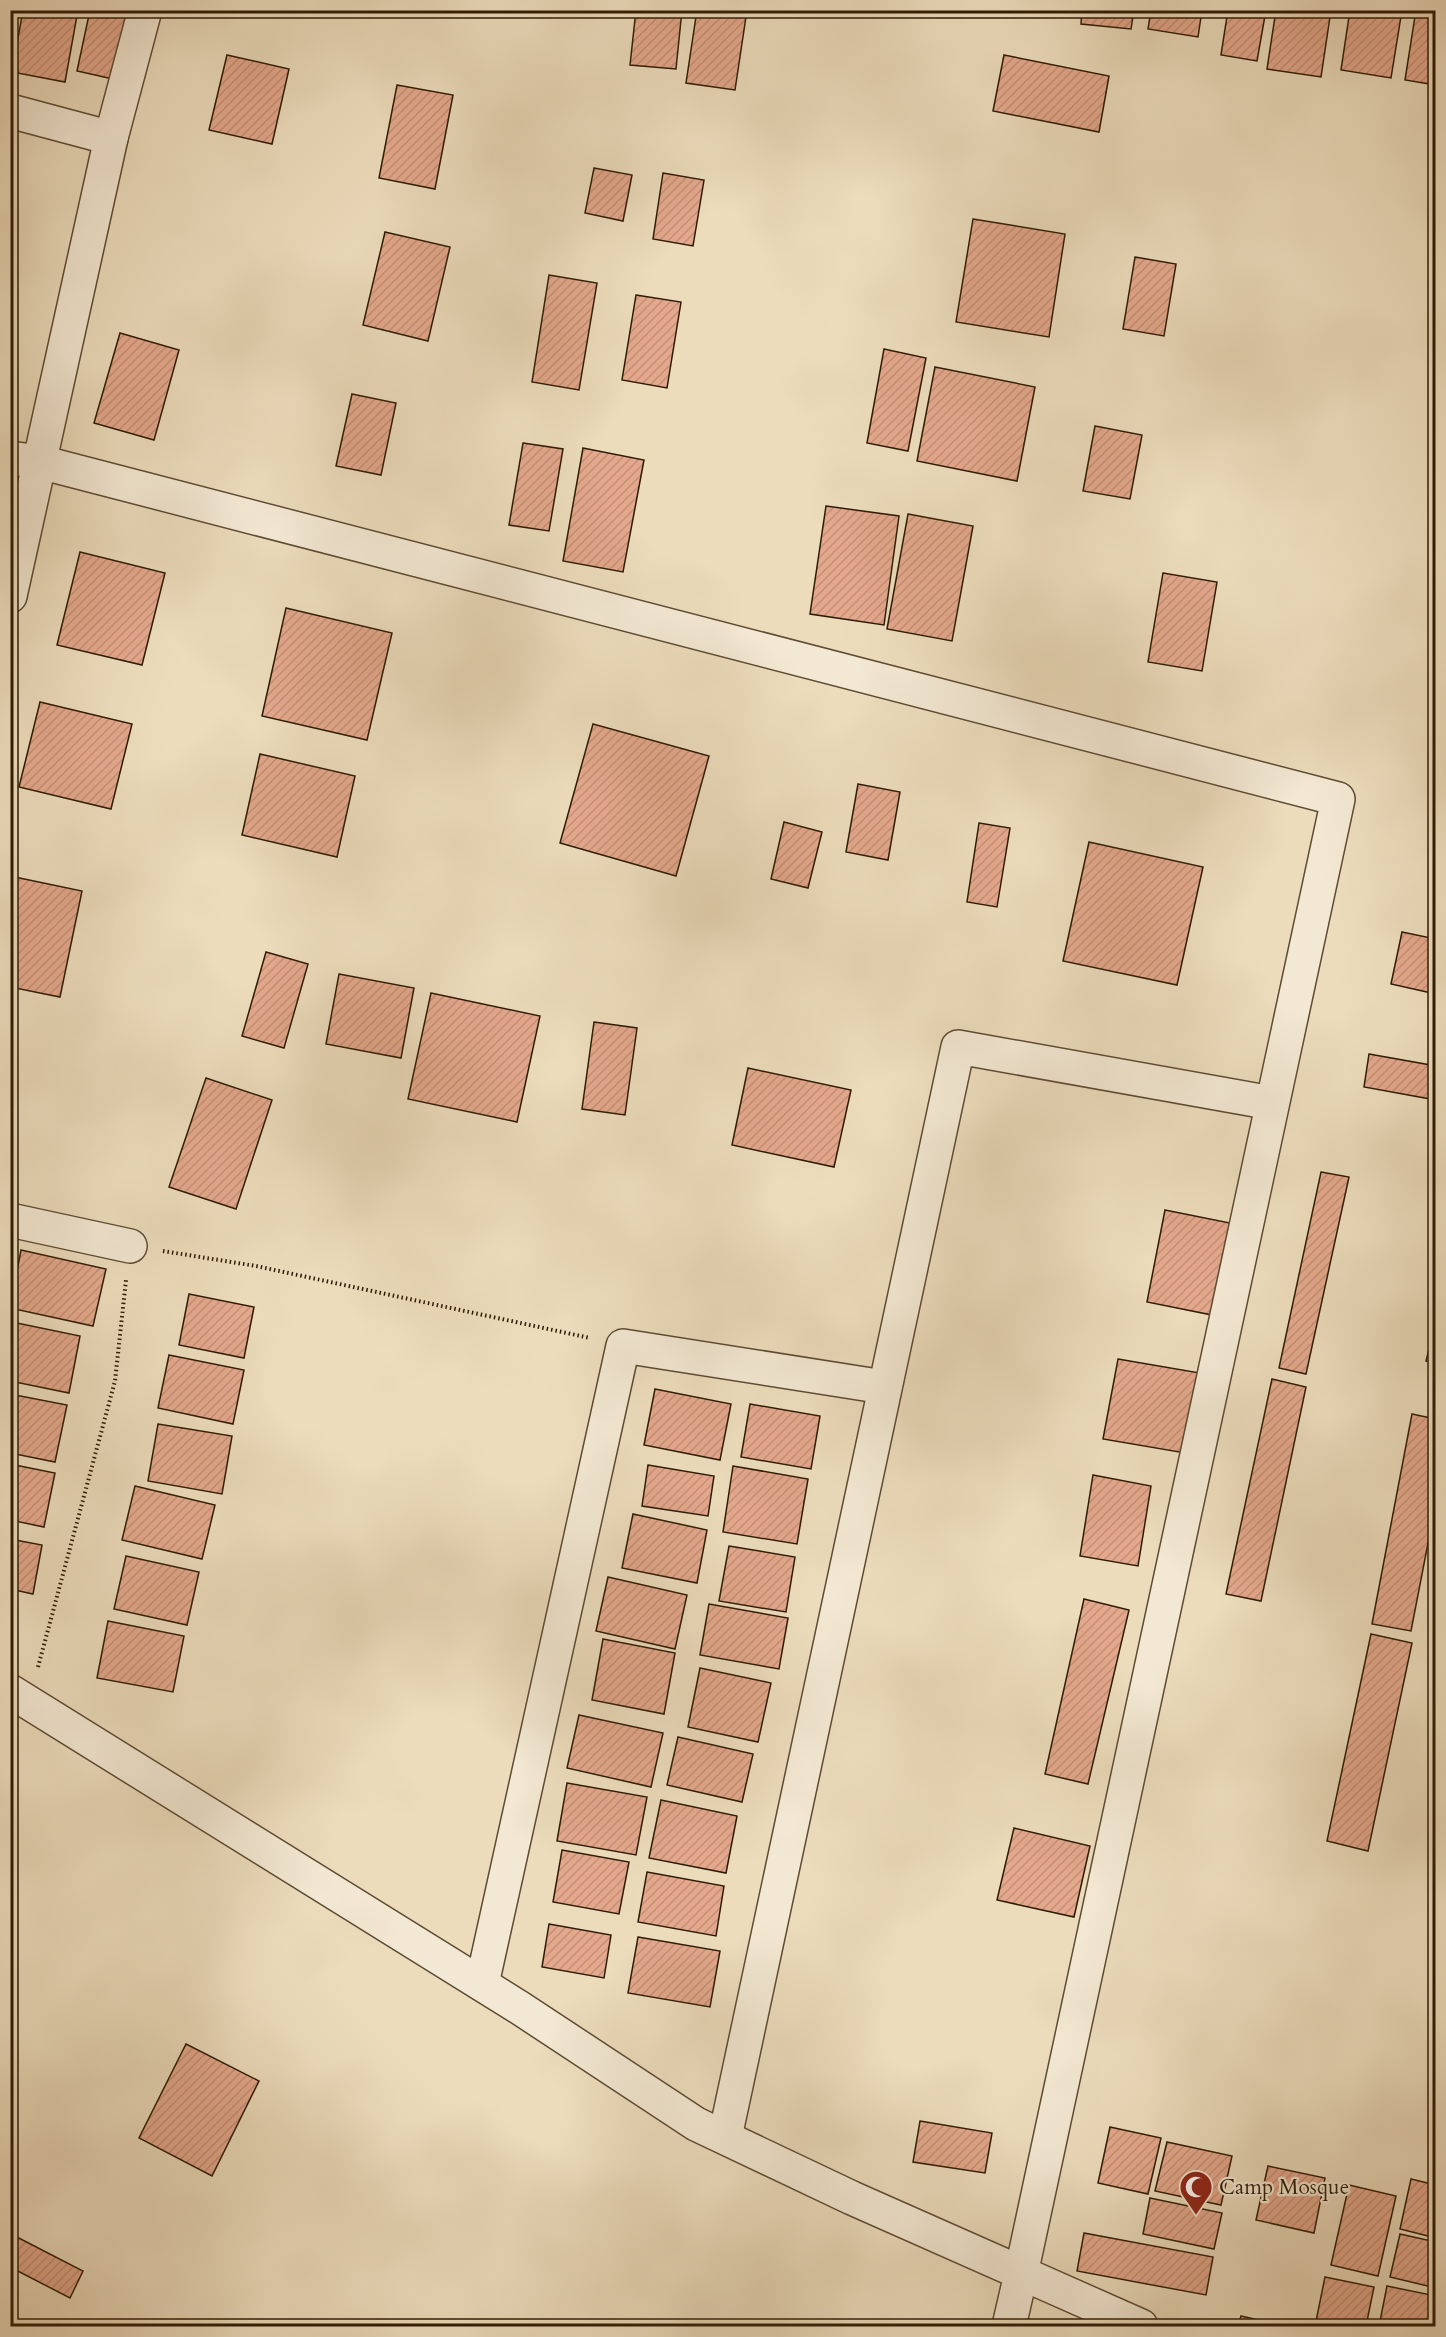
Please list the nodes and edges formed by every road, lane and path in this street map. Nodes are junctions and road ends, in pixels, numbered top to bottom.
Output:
1 (145, 10) edge
2 (10, 111) edge
3 (111, 138) junction
4 (26, 460) edge
5 (10, 596) edge
6 (1272, 1103) junction
7 (10, 1220) edge
8 (130, 1246) junction
9 (623, 1346) junction
10 (884, 1387) junction
11 (19, 1696) edge
12 (482, 1984) junction
13 (725, 2137) junction
14 (1021, 2274) junction
15 (1009, 2326) edge
16 (1142, 2326) edge

1 - 3 street
2 - 3 street
3 - 4 street
4 - 5 street
4 - 6 street
6 - 10 street
6 - 14 street
7 - 8 street
8 - 9 path
8 - 11 path
9 - 10 street
9 - 12 street
10 - 13 street
11 - 12 street
12 - 13 street
13 - 14 street
14 - 15 street
14 - 16 street

